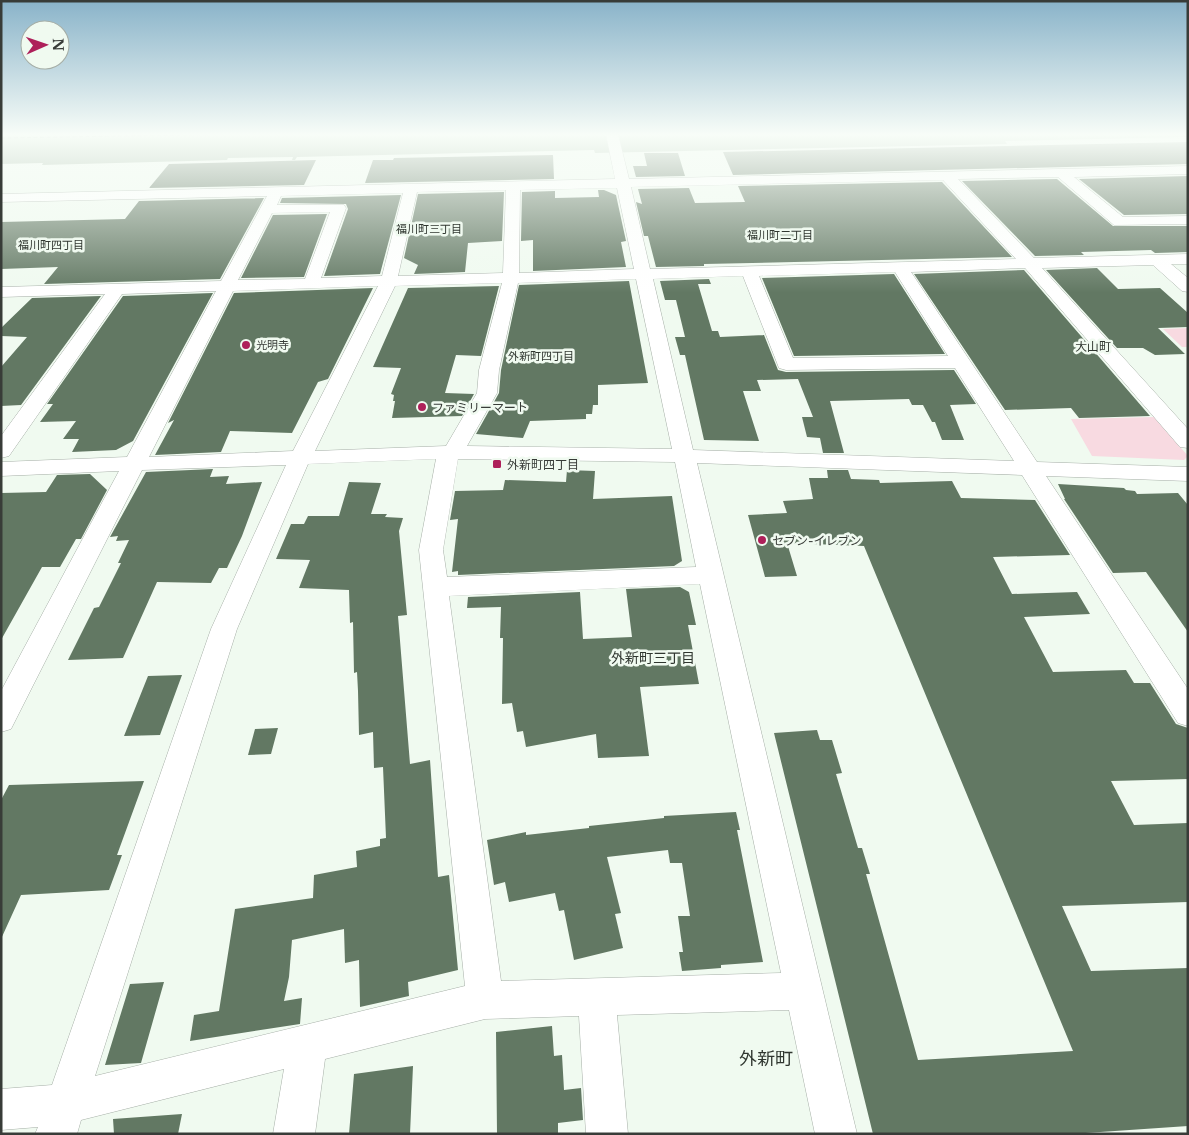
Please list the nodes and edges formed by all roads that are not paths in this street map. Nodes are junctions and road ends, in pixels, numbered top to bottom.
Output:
1 (513, 186) edge
2 (464, 187) edge
3 (624, 187) edge
4 (957, 187) edge
5 (1078, 187) edge
6 (411, 188) junction
7 (1, 198) edge
8 (19, 198) junction
9 (272, 200) junction
10 (1, 207) edge
11 (1188, 220) edge
12 (1188, 259) edge
13 (1157, 260) junction
14 (1029, 263) junction
15 (900, 267) junction
16 (749, 271) junction
17 (643, 274) junction
18 (511, 278) junction
19 (389, 282) junction
20 (311, 284) junction
21 (228, 286) junction
22 (1188, 287) edge
23 (117, 289) junction
24 (4, 296) edge
25 (961, 362) junction
26 (1188, 442) edge
27 (1, 451) edge
28 (451, 452) junction
29 (685, 456) junction
30 (300, 458) junction
31 (135, 463) junction
32 (1029, 467) junction
33 (1, 469) edge
34 (1188, 474) edge
35 (711, 575) junction
36 (436, 587) junction
37 (1188, 714) edge
38 (1, 720) edge
39 (804, 991) junction
40 (597, 997) junction
41 (485, 1000) junction
42 (308, 1044) junction
43 (1, 1110) edge
44 (60, 1119) edge
45 (294, 1134) edge
46 (607, 1134) edge
47 (836, 1134) edge

1 - 18 street
2 - 6 street
3 - 17 street
4 - 14 street
5 - 11 street
6 - 9 street
6 - 19 street
7 - 8 street
8 - 9 street
8 - 10 street
9 - 20 street
9 - 21 street
12 - 13 street
13 - 14 street
13 - 22 street
14 - 15 street
14 - 26 street
15 - 16 street
15 - 25 street
16 - 17 street
16 - 25 street
17 - 18 street
17 - 29 street
18 - 19 street
18 - 28 street
19 - 20 street
19 - 30 street
20 - 21 street
21 - 23 street
21 - 31 street
23 - 24 street
23 - 27 street
25 - 32 street
28 - 29 street
28 - 30 street
28 - 36 street
29 - 32 street
29 - 35 street
30 - 31 street
30 - 44 street
31 - 33 street
31 - 38 street
32 - 34 street
32 - 37 street
35 - 36 street
35 - 39 street
36 - 41 street
39 - 40 street
39 - 47 street
40 - 41 street
40 - 46 street
41 - 42 street
42 - 44 street
42 - 45 street
43 - 44 street

